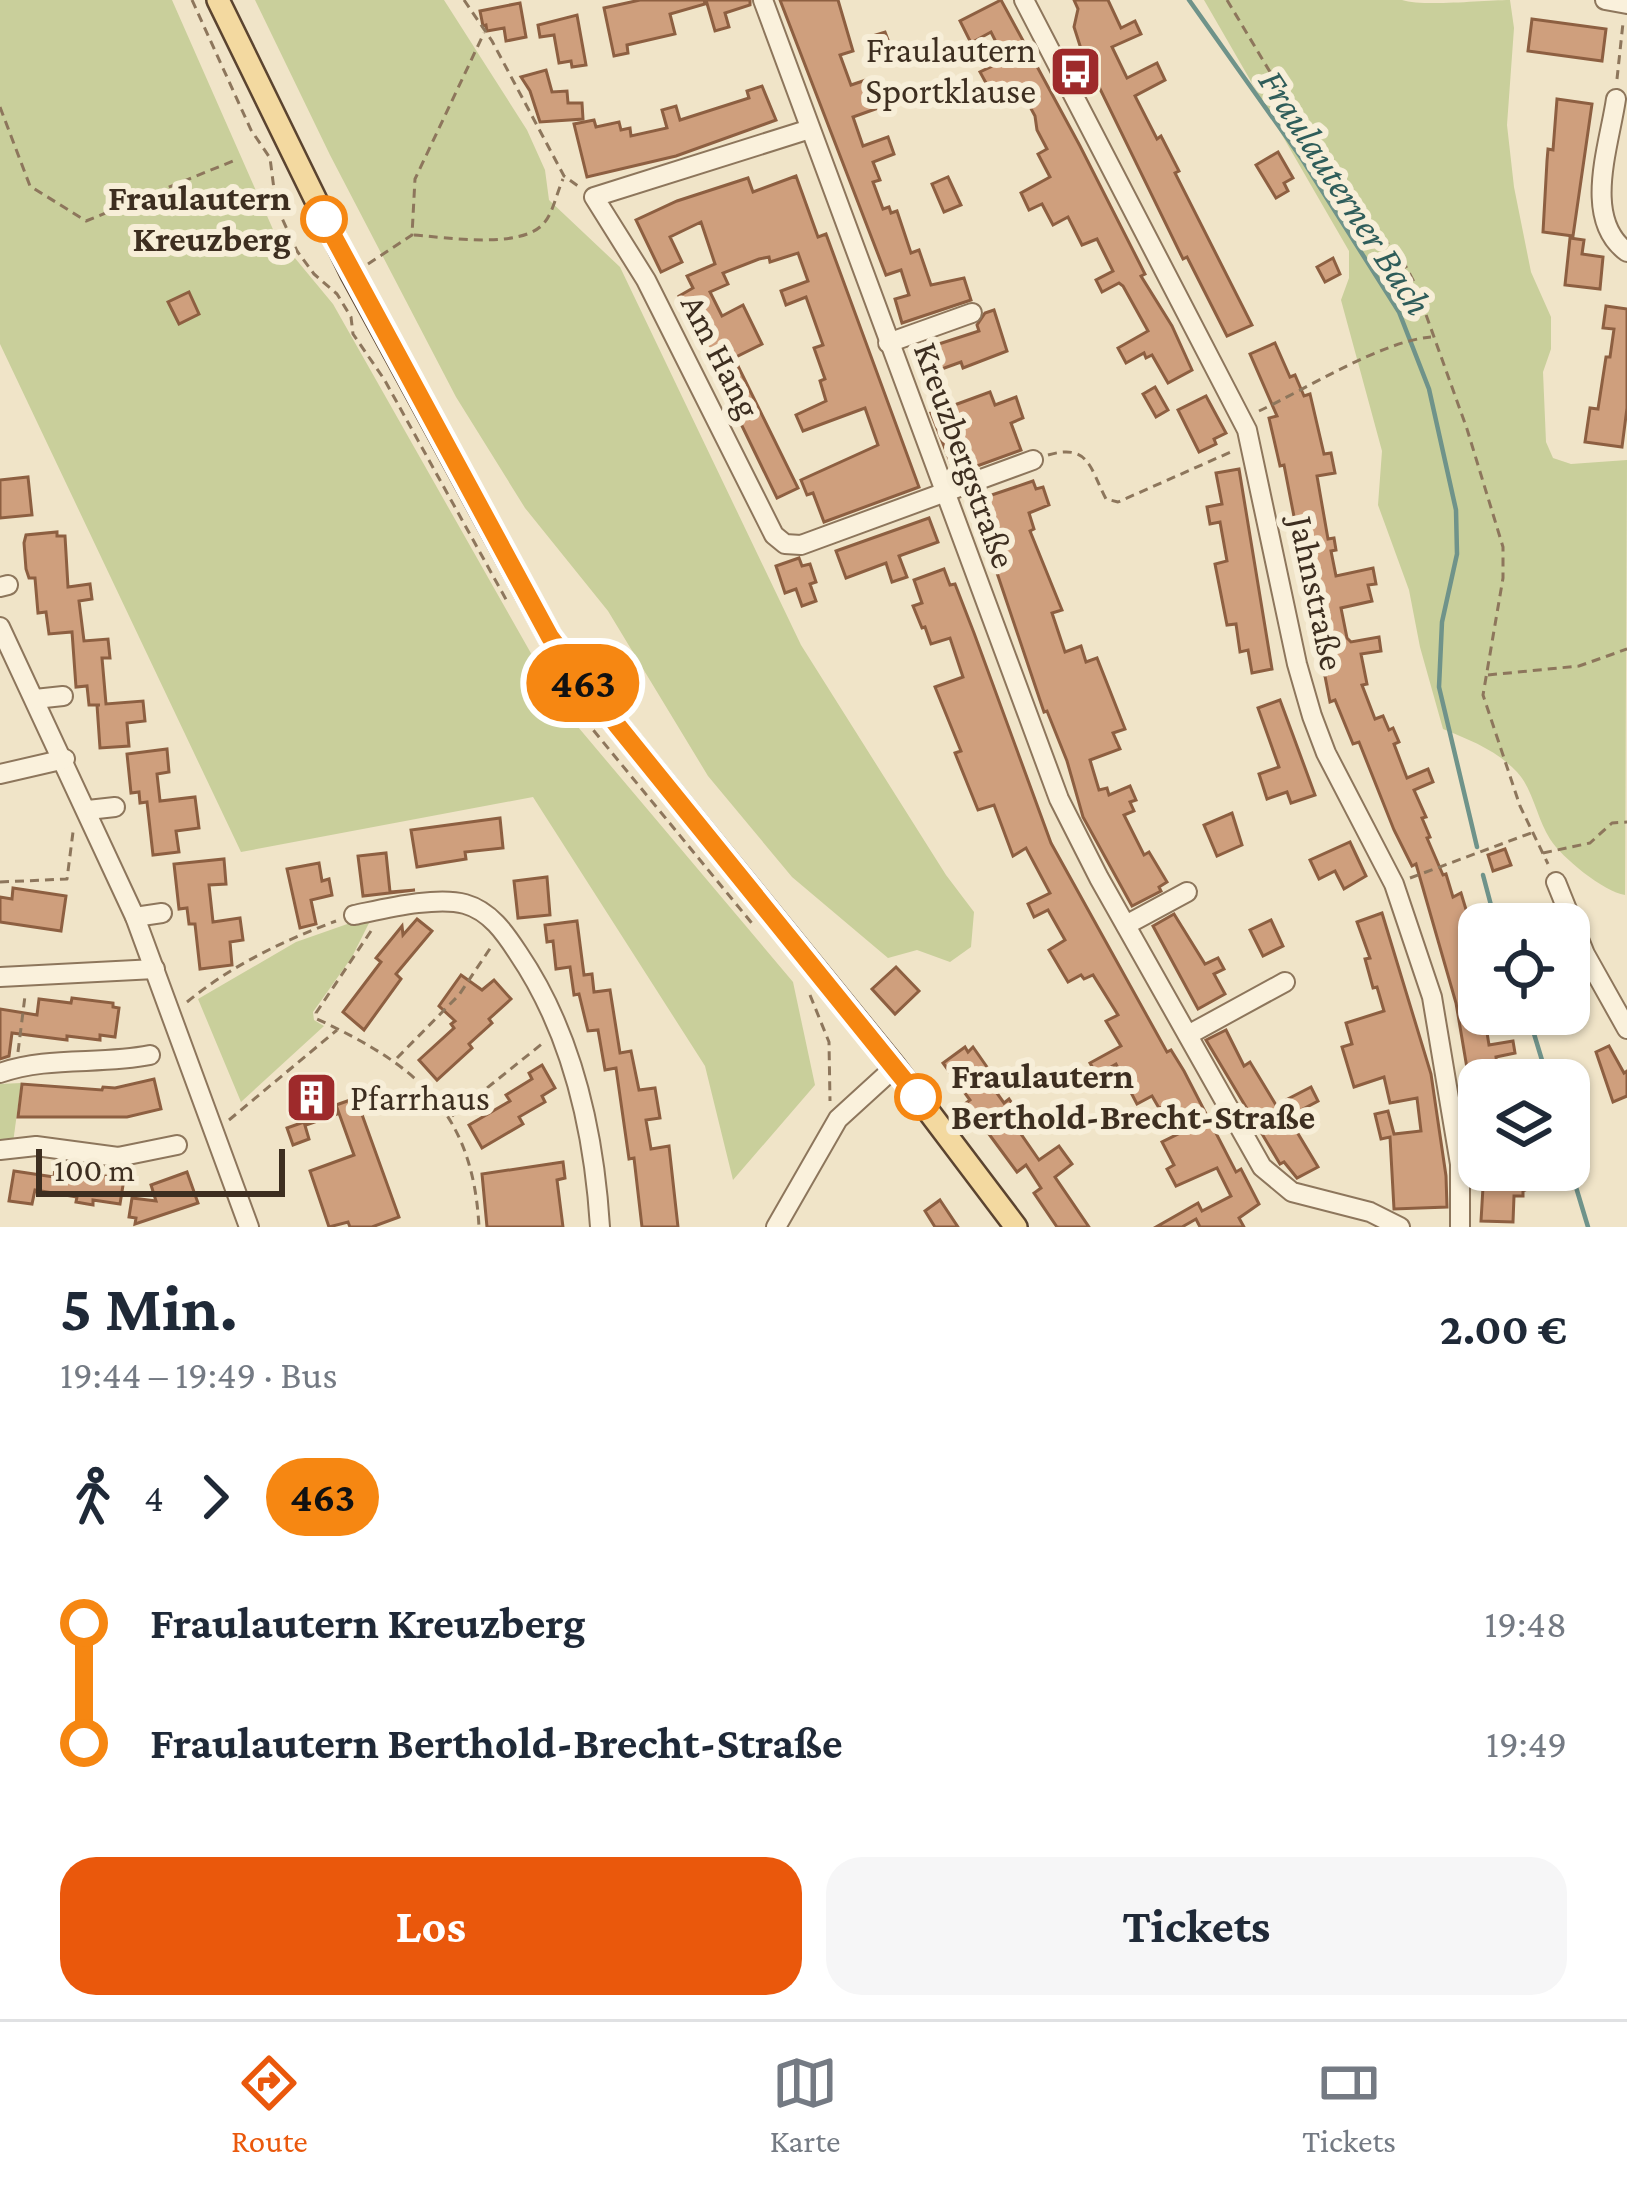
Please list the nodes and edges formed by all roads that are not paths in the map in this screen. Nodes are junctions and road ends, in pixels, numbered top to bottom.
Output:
1 (218, 0) edge
2 (763, 0) edge
3 (1024, 0) edge
4 (1616, 99) road end
5 (810, 129) junction
6 (1627, 252) edge
7 (972, 314) dead end
8 (888, 343) junction
9 (1033, 460) road end
10 (944, 493) junction
11 (2, 637) edge
12 (63, 696) dead end
13 (35, 699) junction
14 (65, 759) junction
15 (0, 774) edge
16 (115, 807) dead end
17 (88, 810) junction
18 (1556, 882) road end
19 (1187, 892) dead end
20 (162, 913) dead end
21 (354, 915) road end
22 (135, 917) junction
23 (1126, 925) junction
24 (155, 969) junction
25 (0, 977) edge
26 (1285, 982) dead end
27 (1626, 1026) edge
28 (1188, 1035) junction
29 (150, 1055) dead end
30 (895, 1067) junction
31 (8, 1070) edge
32 (177, 1145) dead end
33 (0, 1150) edge
34 (249, 1227) edge
35 (600, 1227) edge
36 (776, 1227) edge
37 (1016, 1227) edge
38 (1400, 1227) edge
39 (1460, 1227) edge

1 - 30 main road
2 - 5 street, Kreuzbergstraße
3 - 39 street, Jahnstraße
4 - 6 street
5 - 8 street, Kreuzbergstraße
5 - 10 street, Am Hang
7 - 8 street
8 - 10 street, Kreuzbergstraße
9 - 10 street
10 - 23 street, Kreuzbergstraße
11 - 13 street
12 - 13 street
13 - 14 street
14 - 15 street
14 - 17 street
16 - 17 street
17 - 22 street
18 - 27 street
19 - 23 street
20 - 22 street
21 - 35 street
22 - 24 street
23 - 28 street, Kreuzbergstraße
24 - 25 street
24 - 34 street
26 - 28 street
28 - 38 street, Kreuzbergstraße
29 - 31 street
30 - 36 street
30 - 37 main road
32 - 33 street

